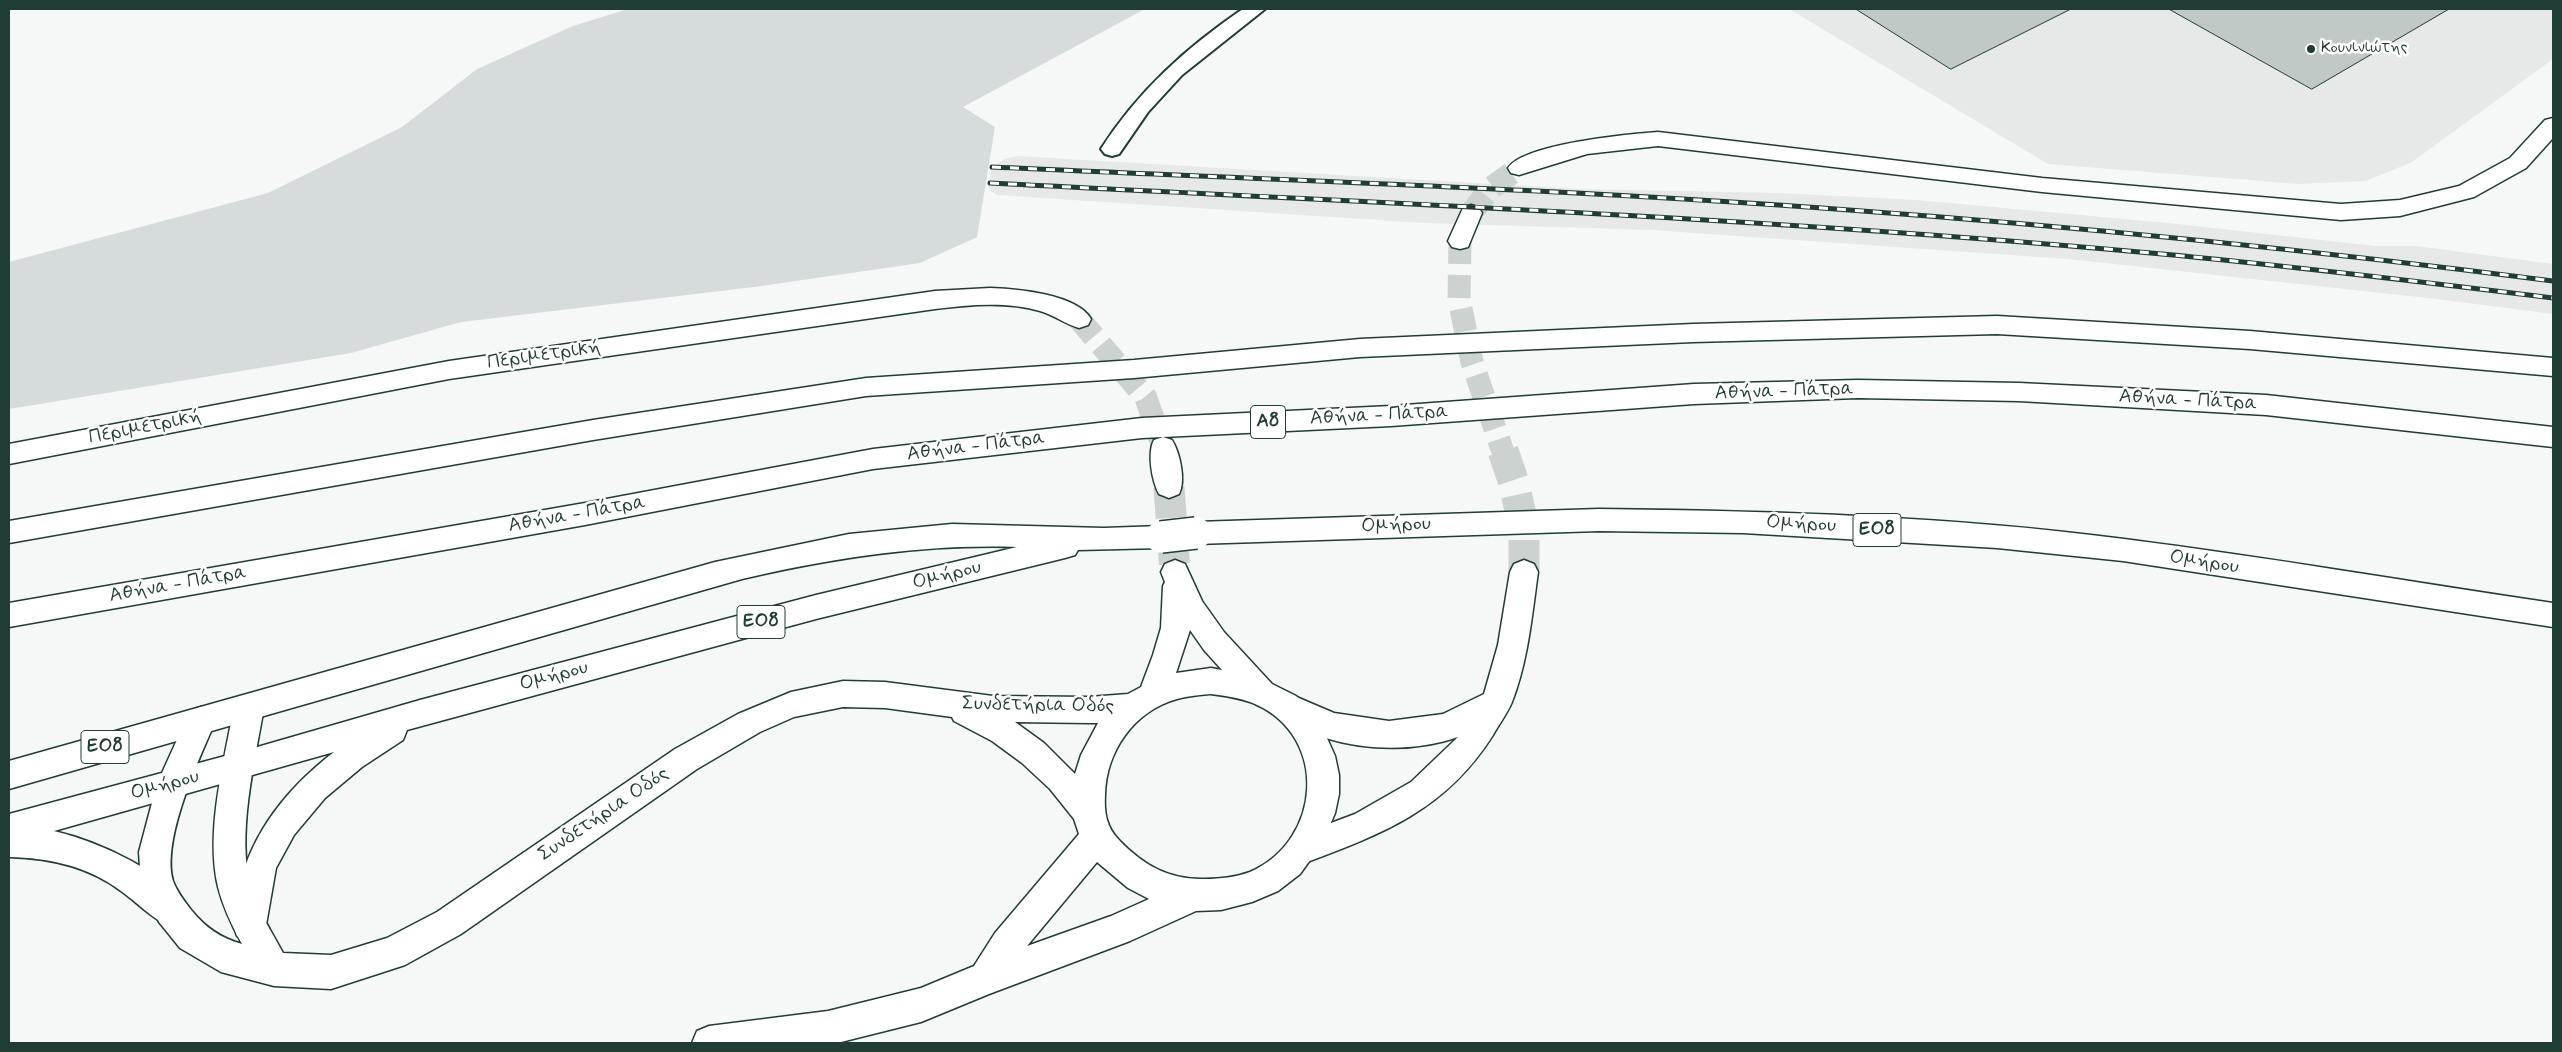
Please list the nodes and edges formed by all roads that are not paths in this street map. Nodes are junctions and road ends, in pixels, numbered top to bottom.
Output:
1 (1255, 9) edge
2 (2553, 125) edge
3 (1112, 149) dead end
4 (1519, 168) tunnel mouth
5 (1471, 213) tunnel mouth
6 (1460, 241) tunnel mouth
7 (1079, 319) tunnel mouth
8 (2553, 367) edge
9 (2546, 436) edge
10 (1163, 446) tunnel mouth
11 (9, 454) edge
12 (1169, 487) tunnel mouth
13 (9, 532) edge
14 (1104, 539) junction
15 (1524, 572) tunnel mouth
16 (9, 615) edge
17 (2553, 615) edge
18 (1274, 699) junction
19 (1142, 701) junction
20 (1497, 702) junction
21 (945, 704) junction
22 (249, 706) junction
23 (420, 713) junction
24 (201, 720) junction
25 (240, 766) junction
26 (9, 774) edge
27 (173, 784) junction
28 (1092, 825) junction
29 (9, 829) edge
30 (9, 842) edge
31 (1302, 849) junction
32 (1192, 896) junction
33 (171, 911) junction
34 (249, 925) junction
35 (274, 969) junction
36 (986, 978) junction
37 (709, 1043) edge

1 - 3 lane
2 - 4 main road
5 - 6 main road
7 - 11 main road, Περιμετρική
8 - 13 main road
9 - 16 main road, Αθήνα - Πάτρα / Α8
10 - 12 main road
14 - 17 main road, Ομήρου / ΕΟ8, bridge
14 - 22 main road, Ομήρου / ΕΟ8
14 - 23 main road, Ομήρου / ΕΟ8
15 - 20 main road
18 - 19 main road
18 - 19 main road
18 - 20 main road
18 - 31 main road
19 - 21 main road, Συνδετήρια Οδός
19 - 28 main road
20 - 31 main road
21 - 28 main road, Συνδετήρια Οδός
21 - 35 main road, Συνδετήρια Οδός
22 - 24 main road, Ομήρου / ΕΟ8
22 - 25 main road
23 - 25 main road, Ομήρου / ΕΟ8
23 - 34 main road
24 - 26 main road, Ομήρου / ΕΟ8
24 - 27 main road, Συνδετήρια Οδός
25 - 27 main road, Ομήρου / ΕΟ8
25 - 34 main road
27 - 29 main road, Ομήρου / ΕΟ8
27 - 33 main road, Συνδετήρια Οδός
28 - 32 main road, Συνδετήρια Οδός
28 - 36 main road
30 - 33 main road
31 - 32 main road
32 - 36 main road
33 - 35 main road, Συνδετήρια Οδός
34 - 35 main road
36 - 37 main road

